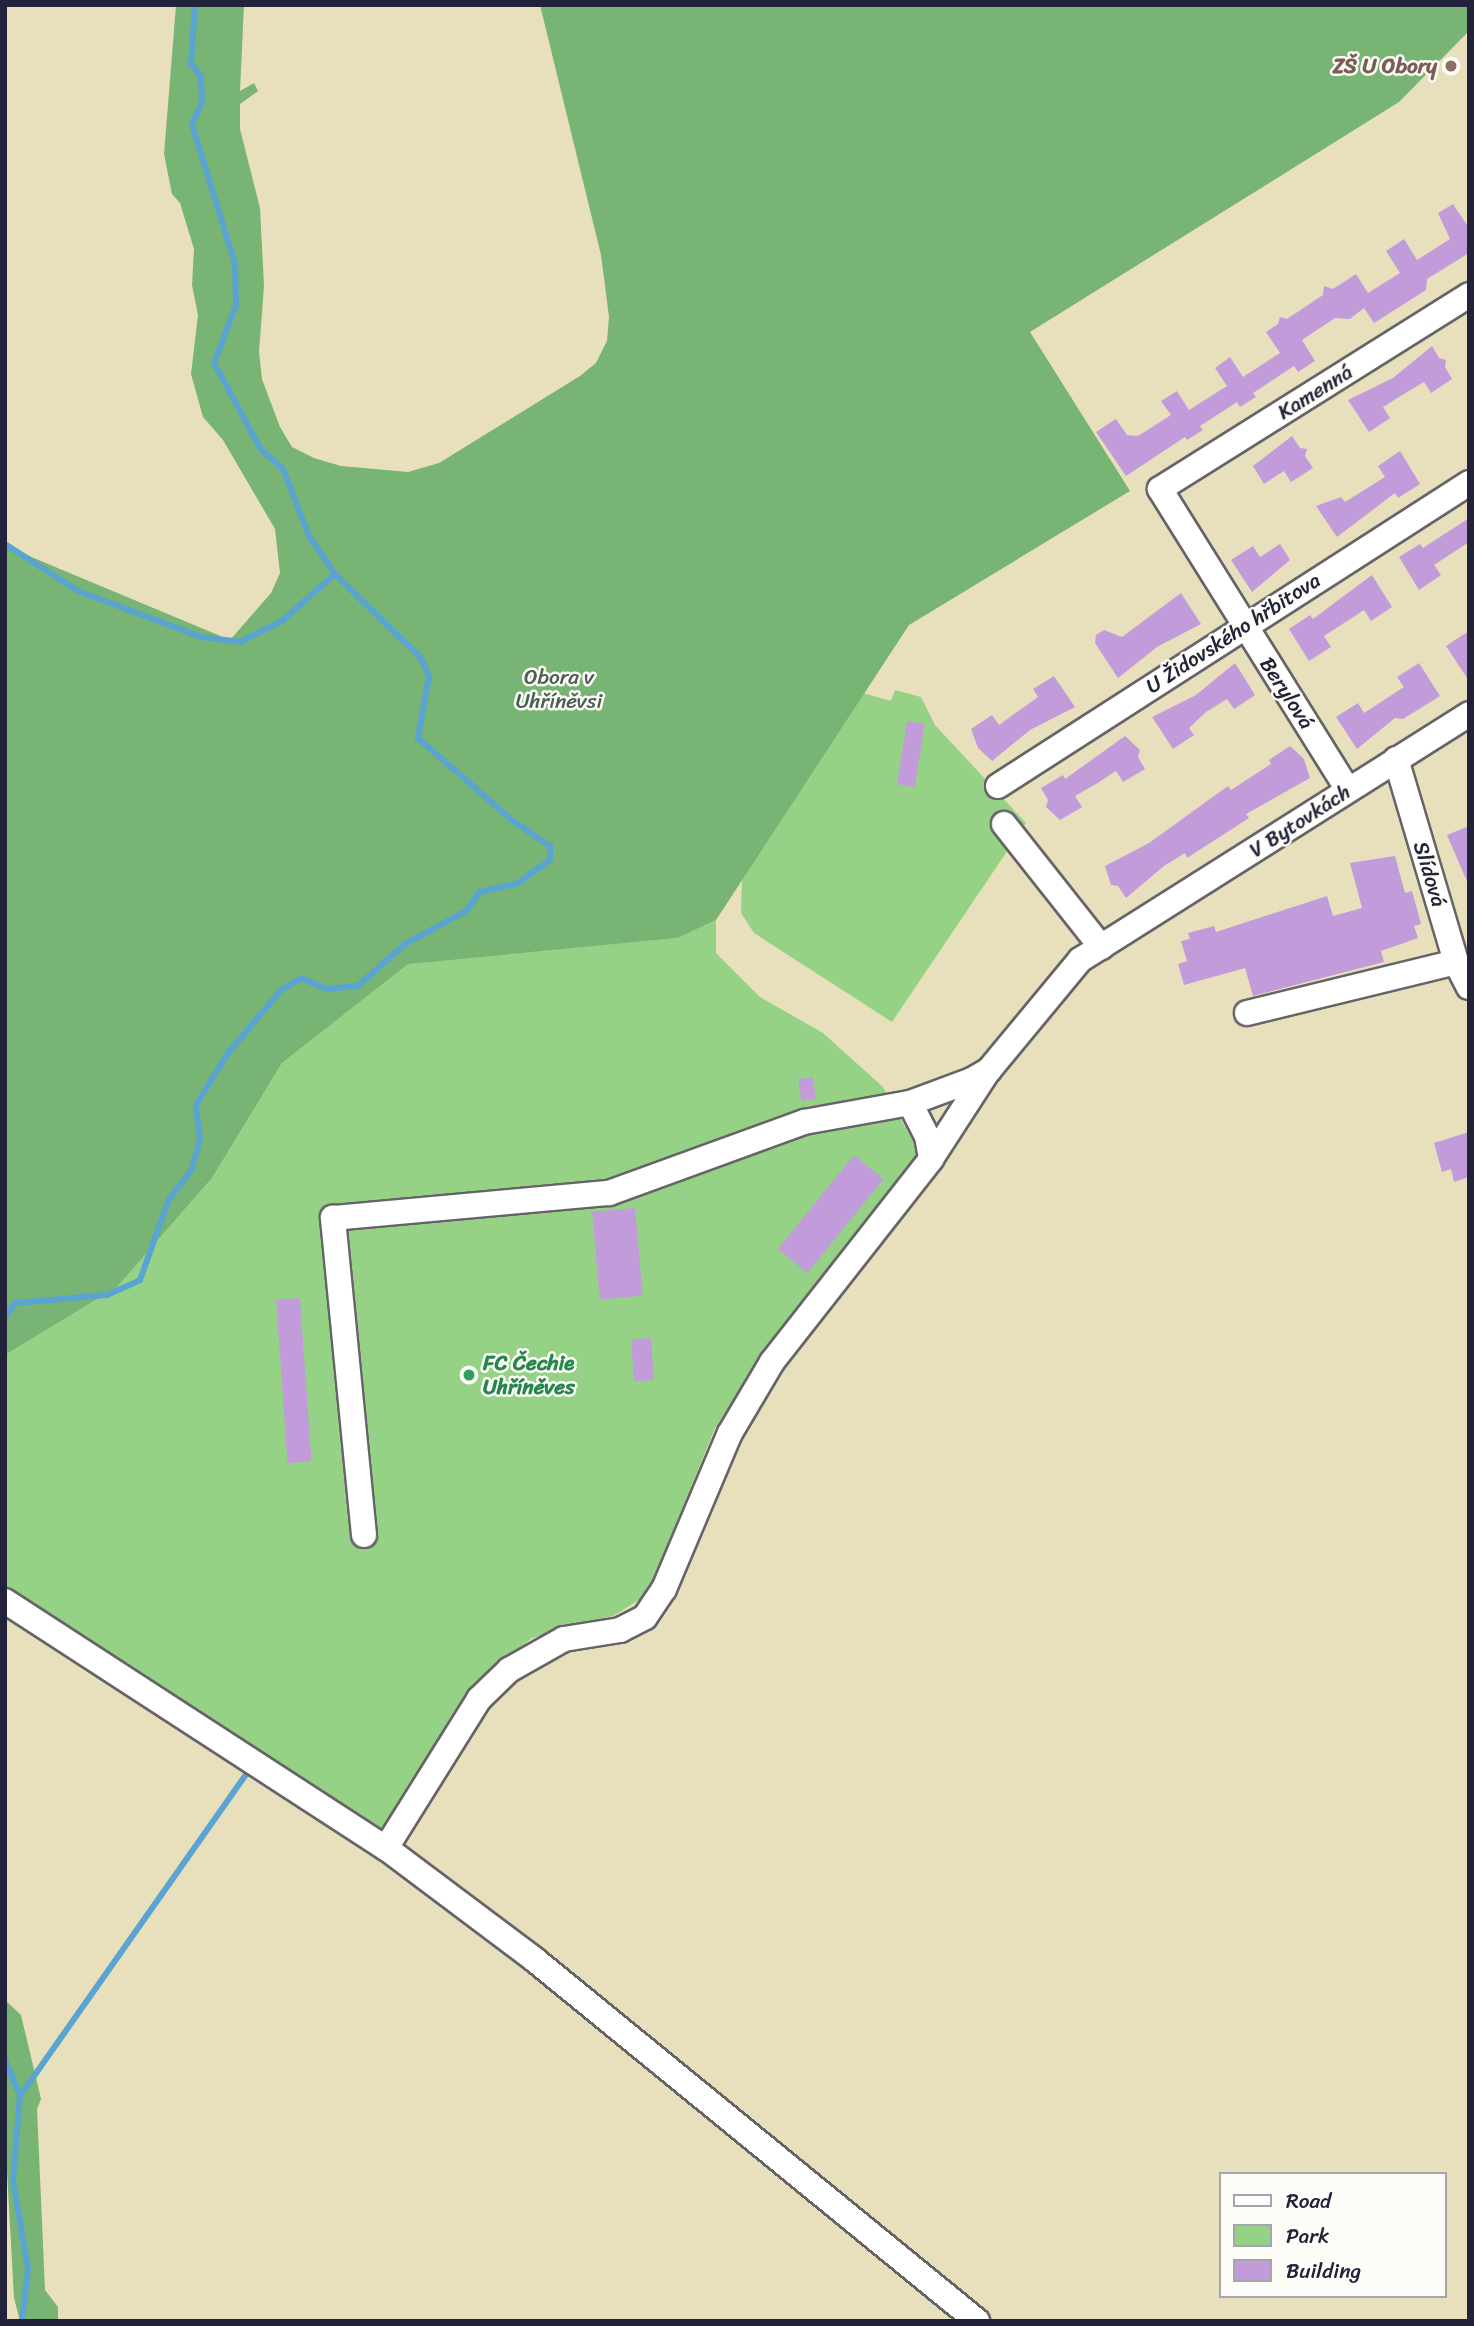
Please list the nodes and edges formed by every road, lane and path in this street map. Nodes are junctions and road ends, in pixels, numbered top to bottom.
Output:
1 (1469, 295) edge
2 (1469, 483) edge
3 (1160, 489) joint
4 (1244, 626) junction
5 (1469, 714) edge
6 (1396, 760) junction
7 (998, 786) dead end
8 (1348, 790) junction
9 (1004, 824) dead end
10 (1101, 947) junction
11 (1456, 962) junction
12 (1469, 987) edge
13 (1247, 1013) dead end
14 (989, 1070) junction
15 (909, 1103) junction
16 (931, 1160) junction
17 (364, 1535) dead end
18 (5, 1601) edge
19 (386, 1848) junction
20 (977, 2321) edge

1 - 3 street, Kamenná
2 - 4 street, U Židovského hřbitova
3 - 4 street, Berylová
4 - 7 street, U Židovského hřbitova
4 - 8 street, Berylová
5 - 6 street, V Bytovkách
6 - 8 street, V Bytovkách
6 - 11 street, Slídová
8 - 10 street, V Bytovkách
9 - 10 street
10 - 14 street, V Bytovkách
11 - 12 street, Slídová
11 - 13 street
14 - 15 street
14 - 16 street, V Bytovkách
15 - 16 street
15 - 17 street
16 - 19 street, V Bytovkách
18 - 19 street
19 - 20 street

